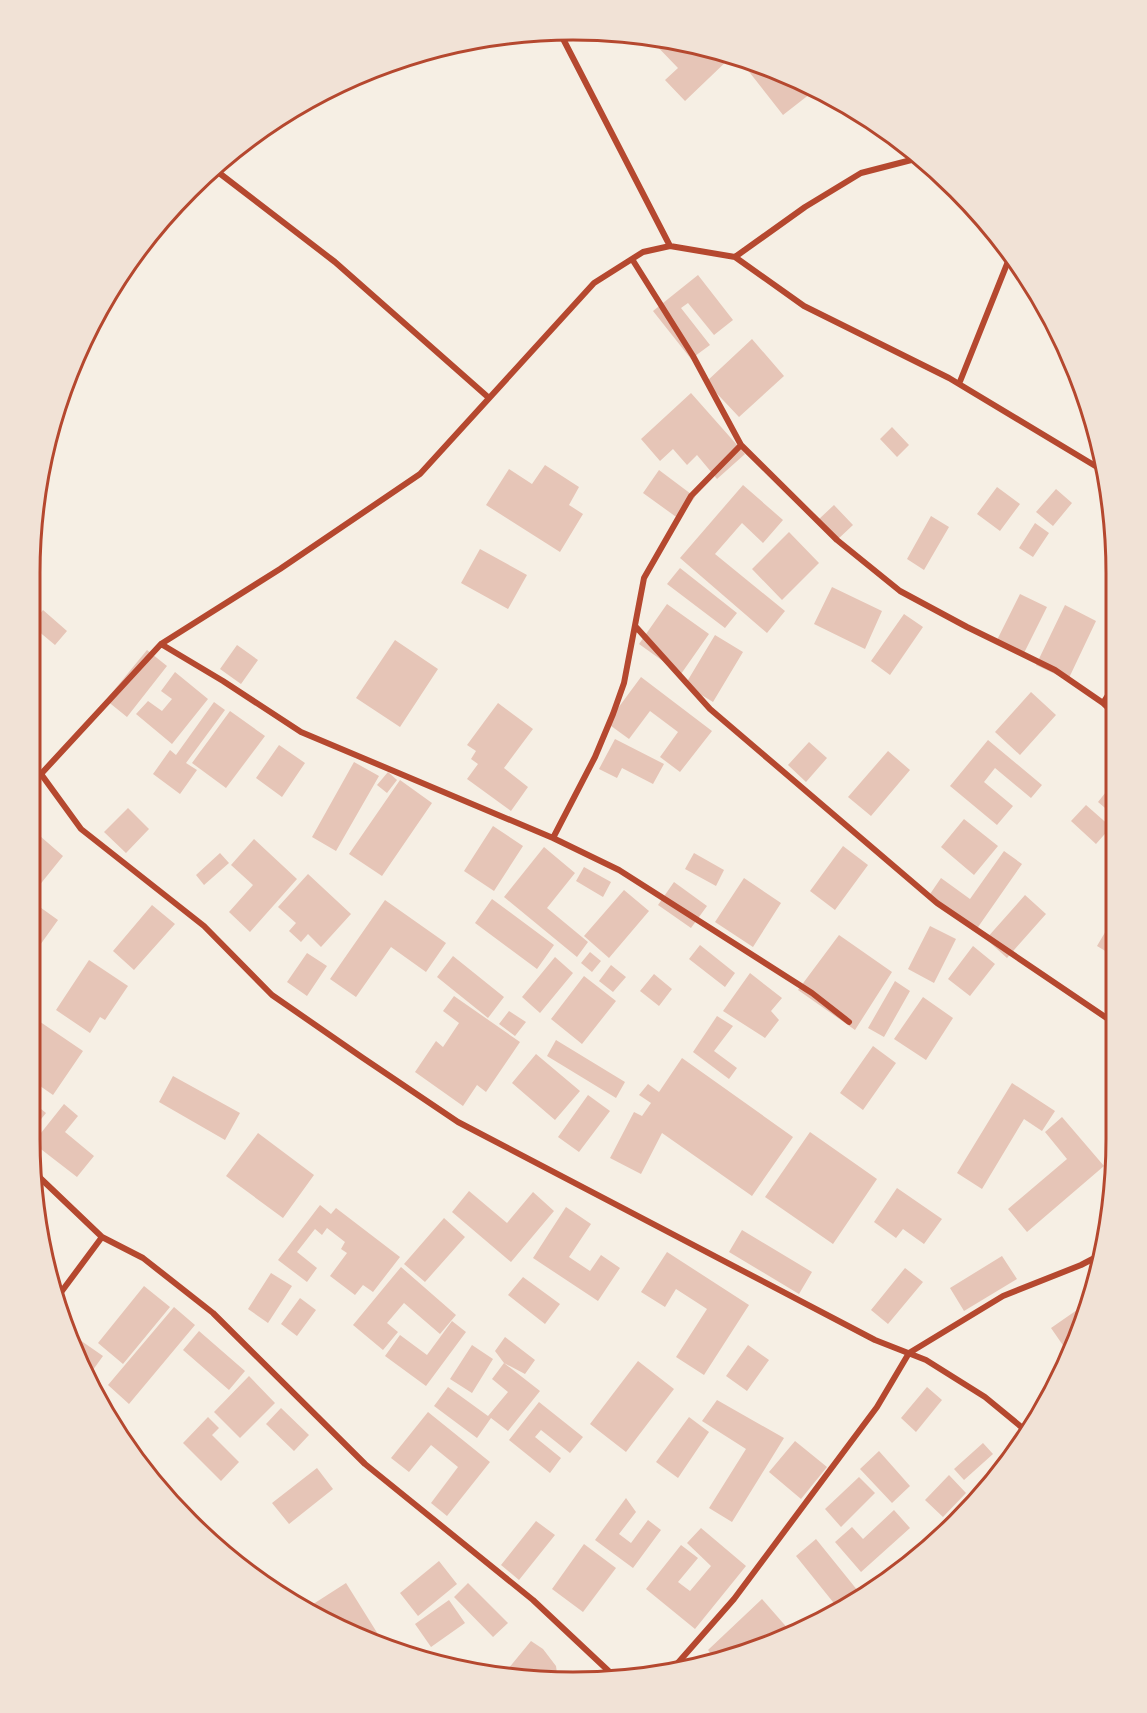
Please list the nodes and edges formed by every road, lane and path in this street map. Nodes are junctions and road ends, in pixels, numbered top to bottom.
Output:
1 (563, 41) edge
2 (910, 161) edge
3 (221, 174) edge
4 (670, 246) junction
5 (735, 257) junction
6 (632, 259) junction
7 (1007, 264) edge
8 (959, 384) junction
9 (489, 398) junction
10 (741, 445) junction
11 (1095, 466) edge
12 (636, 627) junction
13 (161, 644) junction
14 (1106, 698) edge
15 (1103, 703) junction
16 (1106, 706) edge
17 (41, 774) joint
18 (553, 838) junction
19 (1106, 1018) edge
20 (849, 1022) dead end
21 (43, 1180) edge
22 (102, 1237) junction
23 (1092, 1259) edge
24 (63, 1290) edge
25 (909, 1353) junction
26 (1022, 1428) edge
27 (679, 1662) edge
28 (609, 1671) edge

1 - 4 street
2 - 5 street
3 - 9 street
4 - 5 street
4 - 6 street
5 - 8 street
6 - 9 street
6 - 10 street
7 - 8 street
8 - 11 street
9 - 13 street
10 - 12 street
10 - 15 street
12 - 18 street
12 - 19 street
13 - 17 street
13 - 18 street
14 - 15 street
15 - 16 street
17 - 25 street
18 - 20 street
21 - 22 street
22 - 24 street
22 - 28 street
23 - 25 street
25 - 26 street
25 - 27 street

